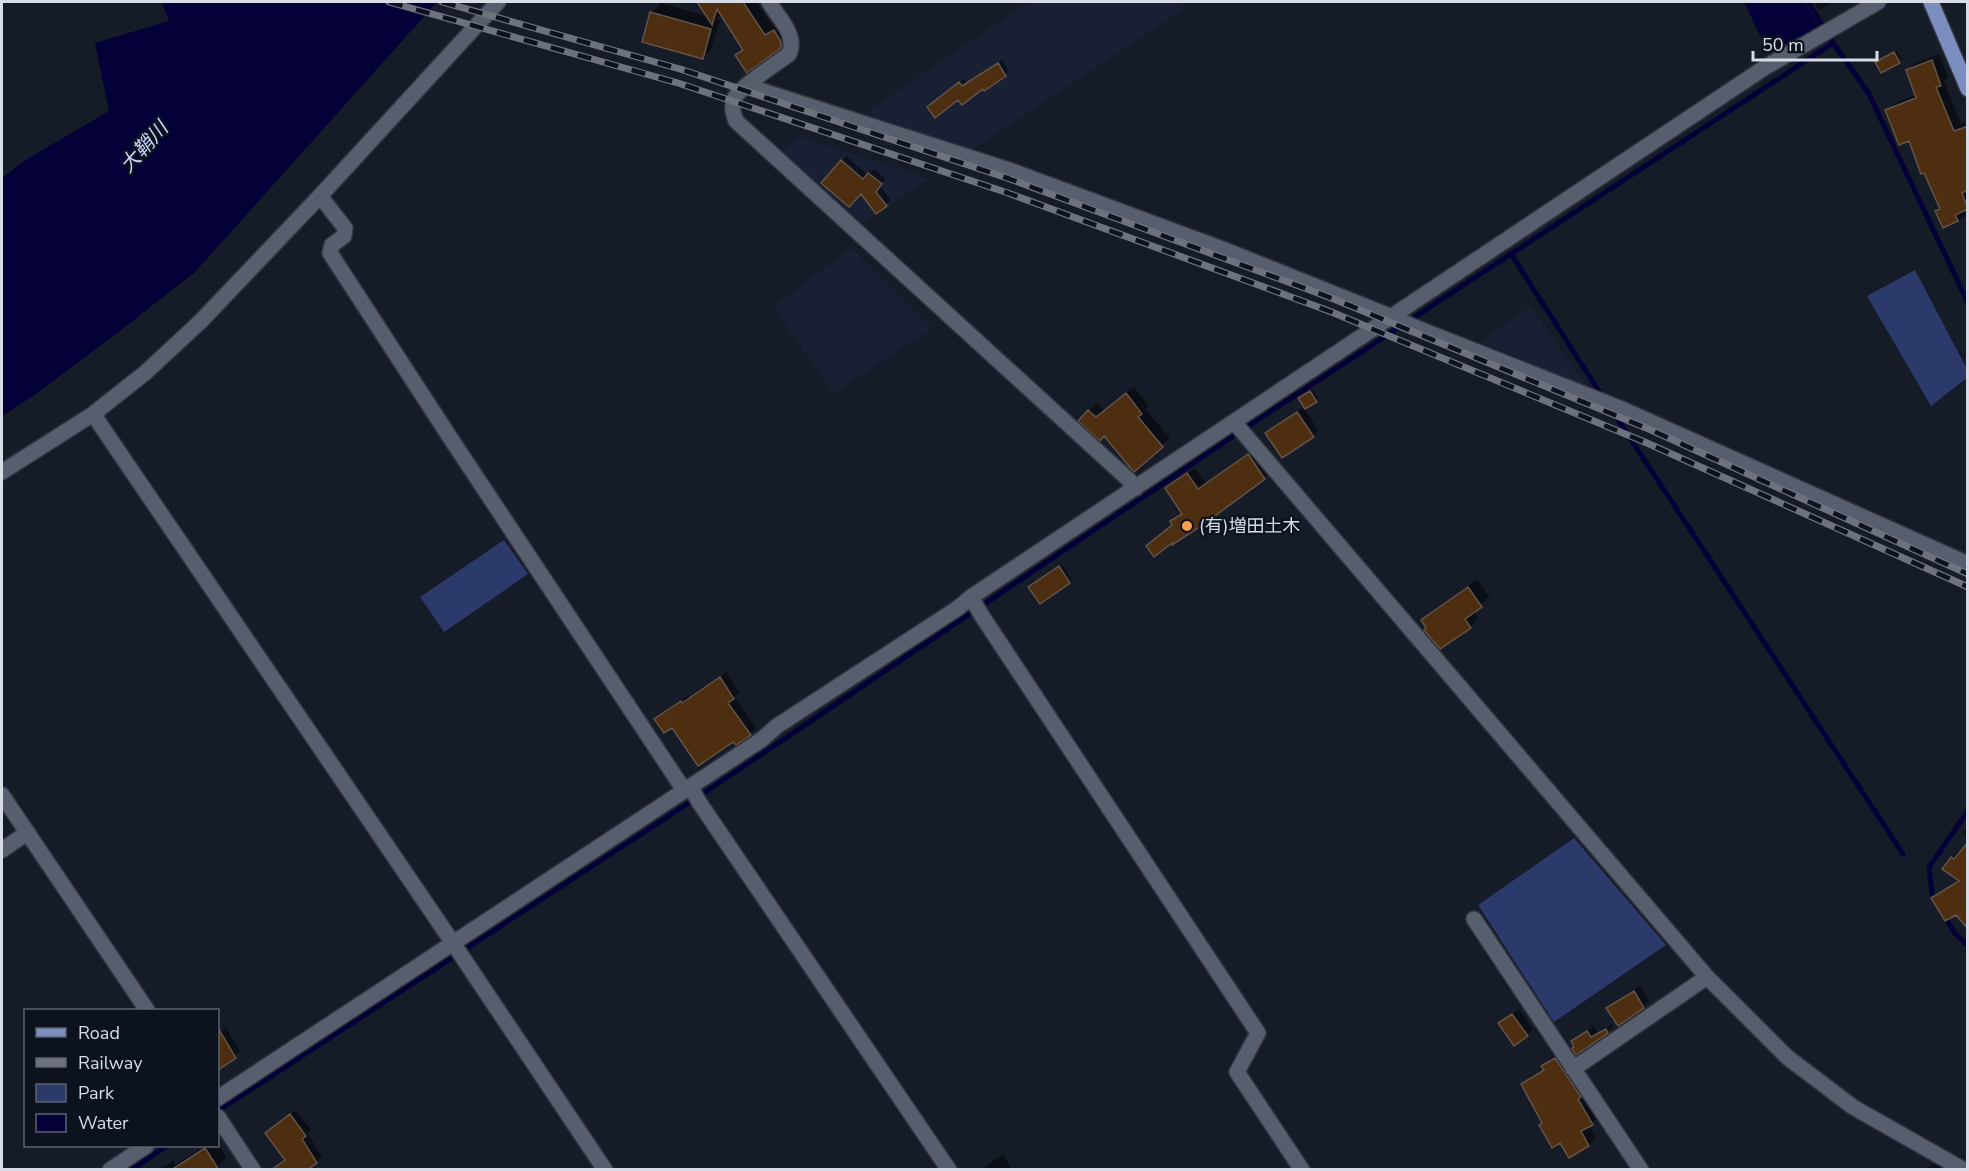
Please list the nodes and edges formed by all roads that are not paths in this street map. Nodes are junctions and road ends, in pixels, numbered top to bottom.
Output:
1 (498, 2) edge
2 (769, 2) edge
3 (1878, 2) edge
4 (1931, 2) edge
5 (747, 86) junction
6 (1968, 89) edge
7 (320, 196) junction
8 (1395, 318) junction
9 (93, 414) junction
10 (1239, 428) junction
11 (2, 472) edge
12 (1136, 488) junction
13 (1968, 564) edge
14 (972, 599) junction
15 (691, 792) junction
16 (2, 795) edge
17 (27, 833) junction
18 (2, 850) edge
19 (1474, 919) dead end
20 (457, 949) junction
21 (1707, 977) junction
22 (146, 1009) edge
23 (1573, 1069) junction
24 (219, 1097) edge
25 (219, 1119) edge
26 (144, 1147) edge
27 (110, 1170) edge
28 (253, 1170) edge
29 (604, 1170) edge
30 (949, 1170) edge
31 (1302, 1170) edge
32 (1641, 1170) edge
33 (1964, 1170) edge

1 - 7 street
2 - 5 street
3 - 8 street
4 - 6 main road
5 - 8 street
5 - 12 street
7 - 9 street
7 - 15 street
8 - 10 street
8 - 13 street
9 - 11 street
9 - 20 street
10 - 12 street
10 - 21 street
12 - 14 street
14 - 15 street
14 - 31 street
15 - 20 street
15 - 30 street
16 - 17 street
17 - 18 street
17 - 22 street
19 - 23 street
20 - 24 street
20 - 29 street
21 - 23 street
21 - 33 street
23 - 32 street
25 - 28 street
26 - 27 street

